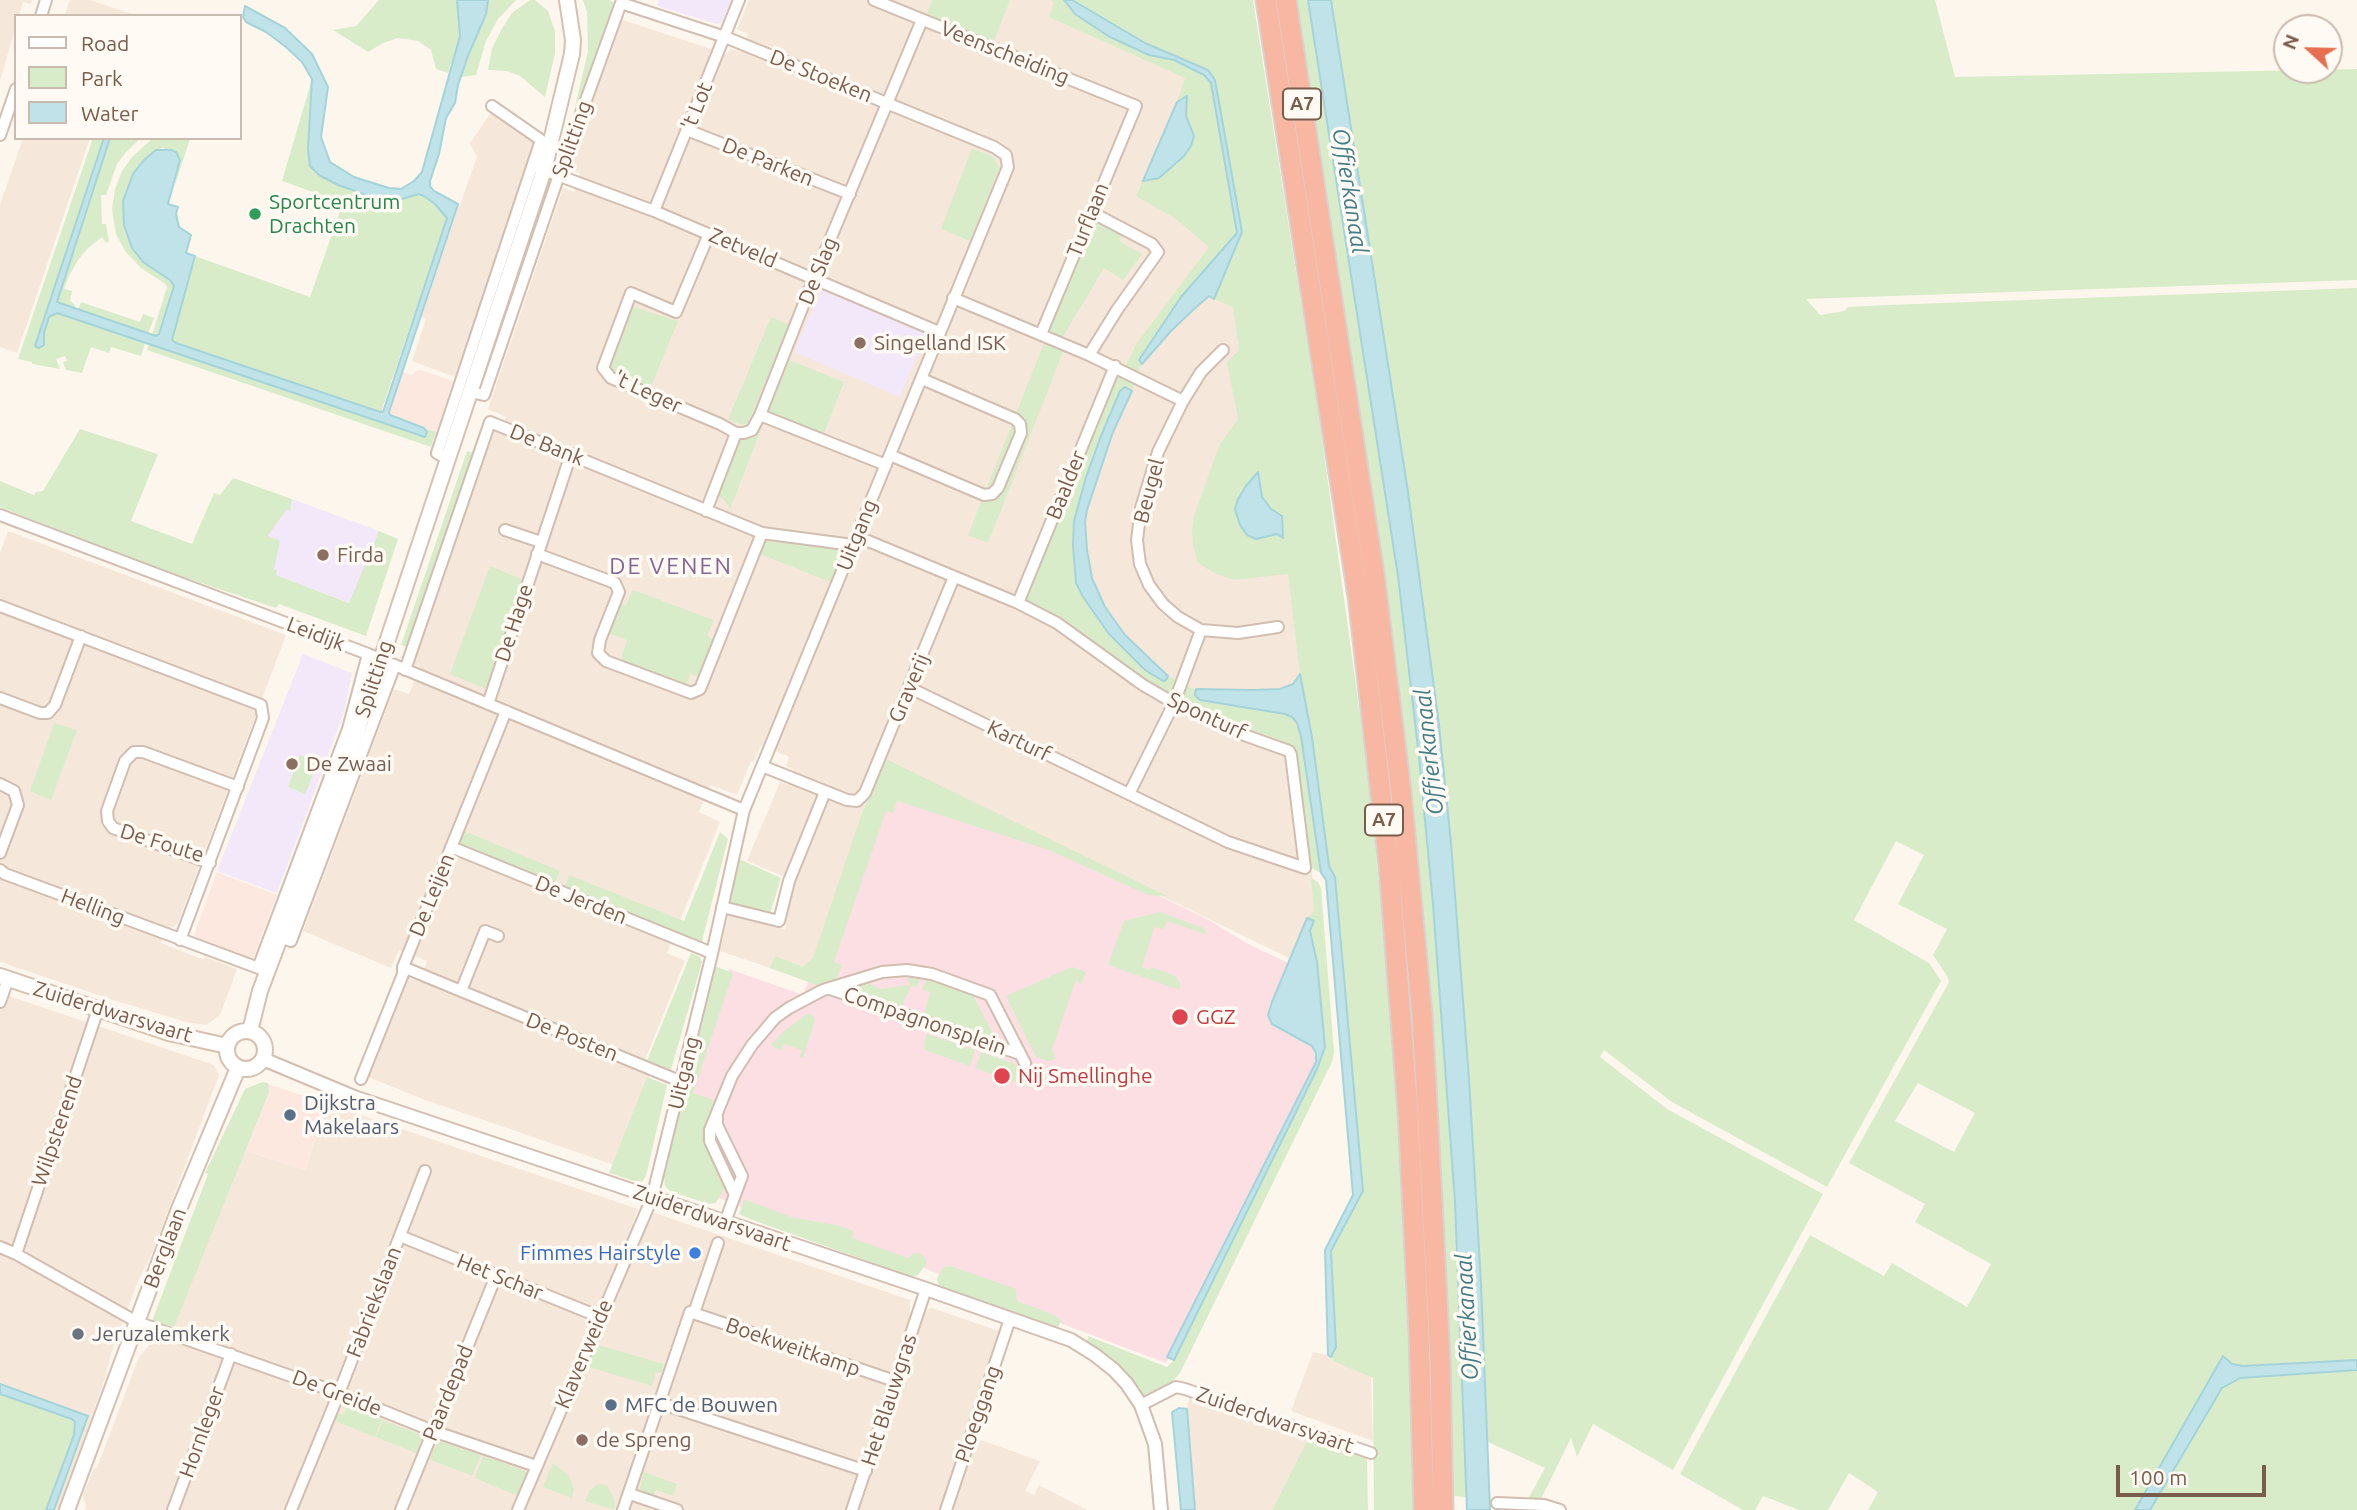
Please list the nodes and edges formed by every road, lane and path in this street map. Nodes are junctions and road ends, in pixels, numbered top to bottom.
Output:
1 (740, 0) edge
2 (874, 0) edge
3 (1266, 0) edge
4 (1286, 0) edge
5 (566, 1) edge
6 (621, 3) joint
7 (922, 20) junction
8 (725, 37) junction
9 (14, 95) edge
10 (887, 103) junction
11 (492, 106) dead end
12 (1136, 106) joint
13 (687, 130) junction
14 (0, 135) edge
15 (1008, 167) joint
16 (539, 168) junction
17 (559, 175) junction
18 (850, 194) junction
19 (654, 211) junction
20 (1091, 212) junction
21 (709, 234) junction
22 (814, 278) junction
23 (953, 298) junction
24 (939, 332) junction
25 (1041, 334) junction
26 (1223, 350) dead end
27 (1090, 355) junction
28 (1115, 366) junction
29 (922, 379) junction
30 (478, 394) junction
31 (1183, 401) junction
32 (760, 415) junction
33 (736, 433) junction
34 (571, 454) junction
35 (448, 459) junction
36 (888, 460) junction
37 (706, 511) junction
38 (0, 515) edge
39 (505, 530) dead end
40 (762, 533) junction
41 (854, 540) junction
42 (541, 542) junction
43 (537, 554) junction
44 (954, 577) junction
45 (1018, 603) junction
46 (0, 606) edge
47 (1278, 627) dead end
48 (1201, 630) junction
49 (81, 636) junction
50 (387, 662) junction
51 (909, 688) junction
52 (0, 698) edge
53 (1174, 703) junction
54 (488, 704) junction
55 (506, 711) junction
56 (762, 766) junction
57 (0, 784) edge
58 (238, 788) junction
59 (825, 792) junction
60 (1129, 794) junction
61 (744, 810) junction
62 (1228, 842) joint
63 (451, 847) junction
64 (0, 853) edge
65 (210, 863) junction
66 (3, 872) edge
67 (722, 907) junction
68 (498, 936) dead end
69 (180, 940) junction
70 (712, 953) junction
71 (403, 967) junction
72 (263, 970) junction
73 (4, 978) edge
74 (830, 989) junction
75 (461, 992) junction
76 (0, 1002) edge
77 (98, 1009) junction
78 (250, 1031) junction
79 (227, 1046) junction
80 (263, 1059) junction
81 (238, 1068) junction
82 (361, 1079) dead end
83 (682, 1082) junction
84 (717, 1114) junction
85 (425, 1171) dead end
86 (734, 1182) junction
87 (652, 1198) junction
88 (725, 1222) junction
89 (400, 1236) junction
90 (718, 1243) dead end
91 (0, 1247) edge
92 (16, 1254) junction
93 (496, 1276) junction
94 (926, 1289) junction
95 (692, 1313) junction
96 (600, 1317) junction
97 (1010, 1319) junction
98 (137, 1322) junction
99 (231, 1354) junction
100 (895, 1381) junction
101 (339, 1393) junction
102 (660, 1403) junction
103 (1140, 1405) junction
104 (433, 1431) junction
105 (1371, 1453) dead end
106 (536, 1466) junction
107 (866, 1471) junction
108 (630, 1494) junction
109 (1503, 1503) dead end
110 (67, 1510) edge
111 (173, 1510) edge
112 (291, 1510) edge
113 (401, 1510) edge
114 (518, 1510) edge
115 (623, 1510) edge
116 (677, 1510) edge
117 (852, 1510) edge
118 (946, 1510) edge
119 (1161, 1510) edge
120 (1424, 1510) edge
121 (1443, 1510) edge
122 (1560, 1510) edge

1 - 8 street, 't Lot
2 - 7 street, Veenscheiding
3 - 120 highway, A7
4 - 121 highway, A7
5 - 16 main road, Splitting
6 - 8 street, De Stoeken
6 - 17 street, Splitting
7 - 10 street, De Slag
7 - 12 street, Veenscheiding
8 - 10 street, De Stoeken
8 - 13 street, 't Lot
9 - 14 street
10 - 15 street, De Stoeken
10 - 18 street, De Slag
11 - 16 street, Splitting
12 - 20 street, Turflaan
13 - 18 street, De Parken
13 - 19 street, 't Lot
15 - 23 street, Uitgang
16 - 17 street, Zetveld
16 - 30 main road, Splitting
16 - 35 street, Splitting
17 - 19 street, Zetveld
17 - 30 street, Splitting
18 - 22 street, De Slag
19 - 21 street, Zetveld
20 - 25 street, Turflaan
20 - 27 street
21 - 22 street, Zetveld
21 - 33 street, 't Leger
22 - 24 street, Zetveld
22 - 32 street, De Slag
23 - 24 street, Uitgang
23 - 25 street
24 - 29 street, Uitgang
25 - 27 street
26 - 31 street, Beugel
27 - 28 street
28 - 31 street
28 - 45 street, Baalder
29 - 36 street, Uitgang
29 - 36 street
30 - 35 main road, Splitting
31 - 48 street, Beugel
32 - 33 street
32 - 36 street
33 - 37 street
34 - 37 street, De Bank
34 - 42 street, De Hage
34 - 50 street, De Bank
35 - 50 main road, Splitting
36 - 41 street, Uitgang
37 - 40 street, De Bank
38 - 50 street, Leidijk
39 - 42 street
40 - 41 street, De Bank
40 - 43 street
41 - 44 street
41 - 56 street, Uitgang
42 - 43 street, De Hage
43 - 54 street, De Hage
44 - 45 street, Sponturf
44 - 51 street, Graverij
45 - 53 street, Sponturf
46 - 49 street
47 - 48 street, Beugel
48 - 53 street
49 - 52 street
49 - 58 street
50 - 54 street, Leidijk
50 - 72 street, Splitting
50 - 72 main road, Splitting
51 - 59 street, Graverij
51 - 60 street, Karturf
53 - 60 street
53 - 62 street, Sponturf
54 - 55 street, Leidijk
55 - 61 street, Leidijk
55 - 63 street, De Leijen
56 - 59 street, Graverij
56 - 61 street, Uitgang
57 - 64 street
58 - 65 street, De Foute
58 - 65 street, De Foute
59 - 67 street
60 - 62 street, Karturf
61 - 67 street, Uitgang
63 - 70 street, De Jerden
63 - 71 street, De Leijen
65 - 69 street
66 - 69 street, Helling
67 - 70 street, Uitgang
68 - 75 street
69 - 72 street, Helling
70 - 83 street, Uitgang
71 - 75 street, De Posten
71 - 82 street, De Leijen
72 - 78 main road, Splitting
73 - 76 street
73 - 77 main road, Zuiderdwarsvaart
74 - 74 street, Compagnonsplein
74 - 84 street, Compagnonsplein
75 - 83 street, De Posten
77 - 79 main road, Zuiderdwarsvaart
77 - 92 street, Wilpsterend
78 - 79 main road
78 - 80 main road
79 - 81 main road
80 - 81 main road
80 - 87 street, Zuiderdwarsvaart
81 - 98 main road, Berglaan
83 - 87 street, Uitgang
84 - 86 street, Compagnonsplein
84 - 86 street
85 - 89 street, Fabriekslaan
86 - 88 street
87 - 88 street, Zuiderdwarsvaart
87 - 96 street, Klaverweide
88 - 94 street, Zuiderdwarsvaart
89 - 93 street, Het Schar
89 - 101 street, Fabriekslaan
90 - 95 street
91 - 92 street, De Greide
92 - 98 street, De Greide
93 - 96 street, Het Schar
93 - 104 street, Paardepad
94 - 97 street, Zuiderdwarsvaart
94 - 100 street, Het Blauwgras
95 - 100 street, Boekweitkamp
95 - 102 street
96 - 106 street, Klaverweide
97 - 103 street, Zuiderdwarsvaart
97 - 118 street, Ploeggang
98 - 99 street, De Greide
98 - 110 main road, Berglaan
99 - 101 street, De Greide
99 - 111 street, Hornleger
100 - 107 street, Het Blauwgras
101 - 104 street, De Greide
101 - 112 street, Fabriekslaan
102 - 107 street
102 - 108 street
103 - 105 street, Zuiderdwarsvaart
103 - 119 street, Zuiderdwarsvaart
104 - 106 street, De Greide
104 - 113 street, Paardepad
106 - 114 street, Klaverweide
107 - 117 street, Het Blauwgras
108 - 115 street
108 - 116 street
109 - 122 street

